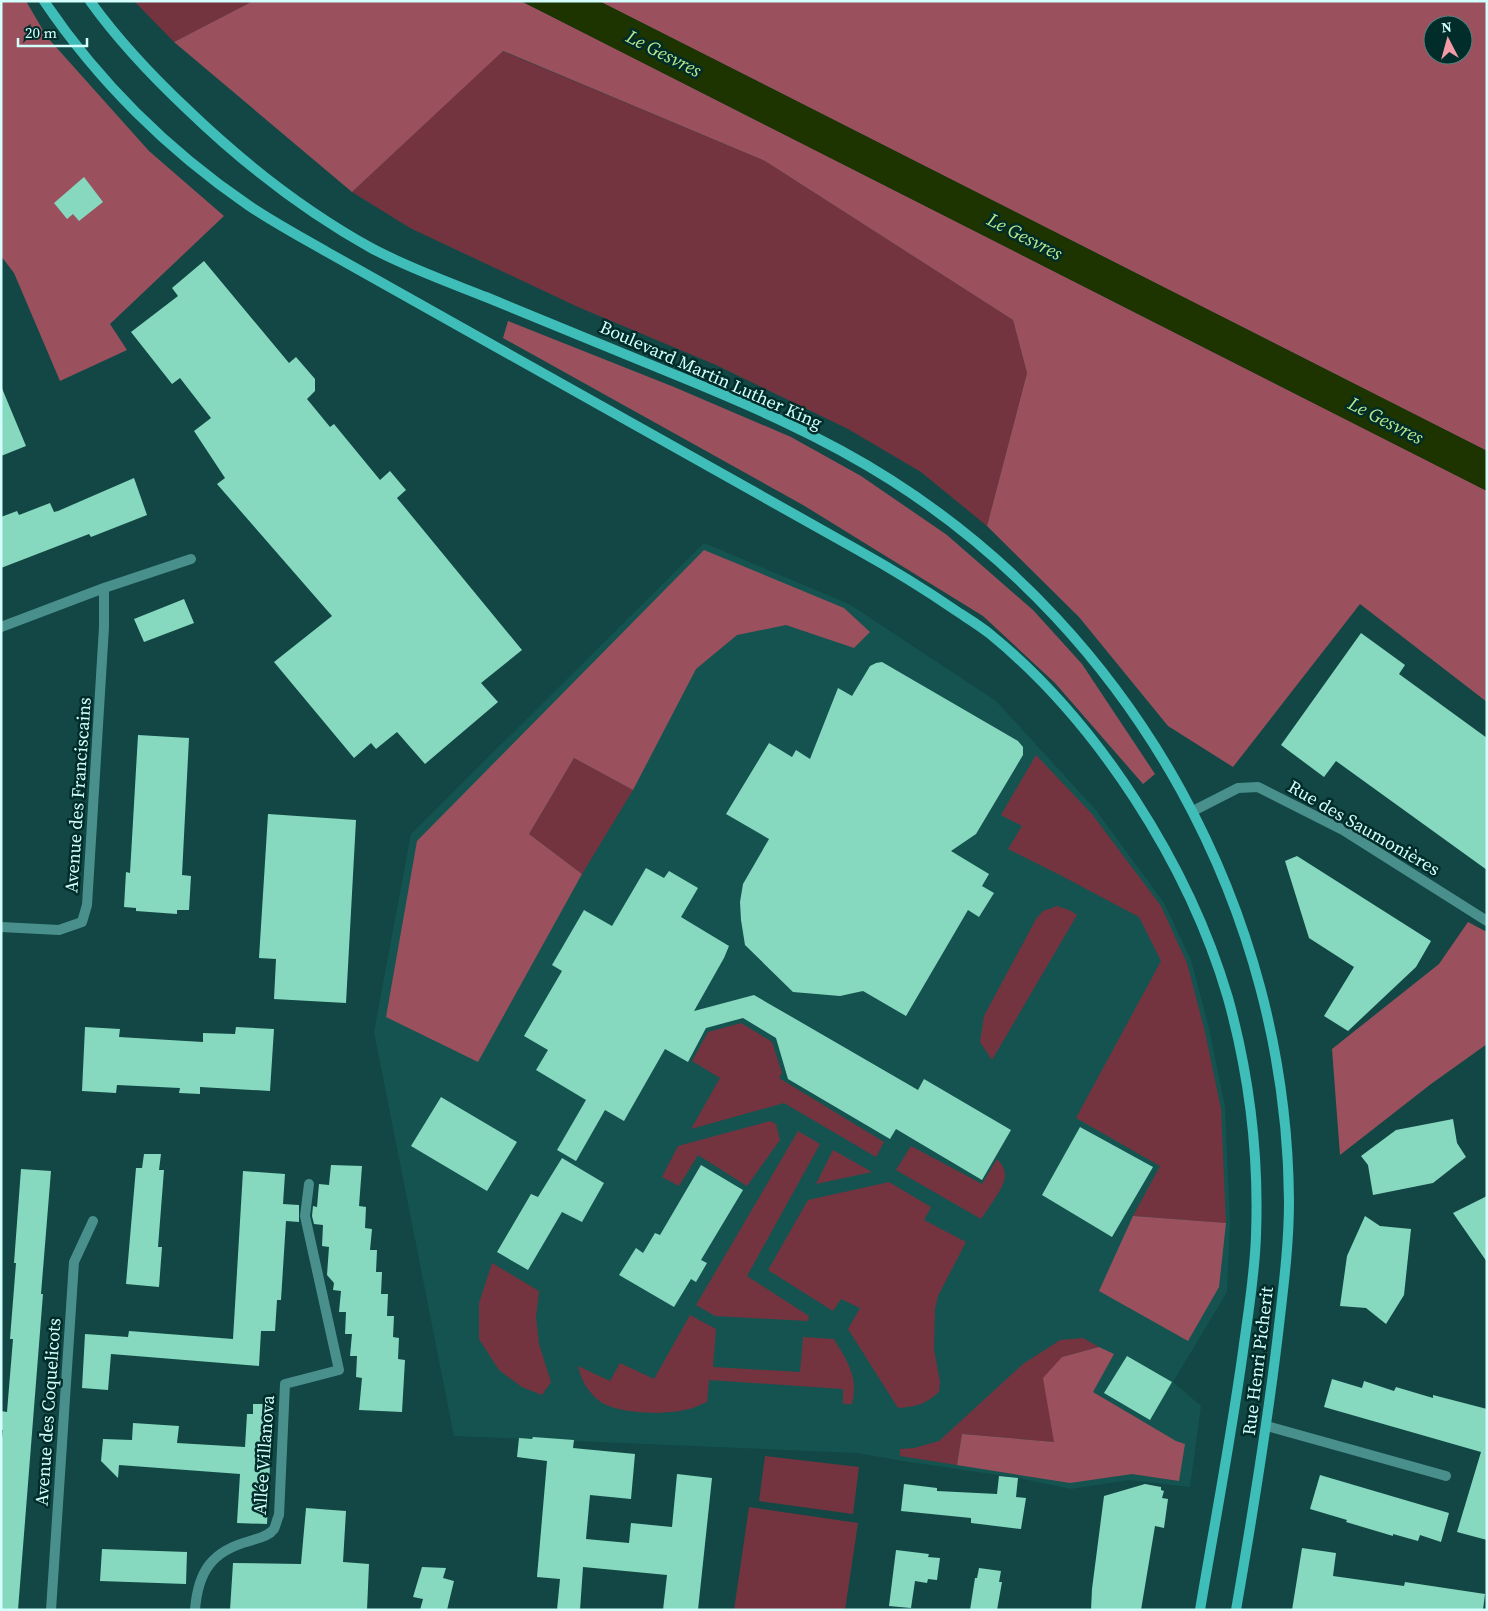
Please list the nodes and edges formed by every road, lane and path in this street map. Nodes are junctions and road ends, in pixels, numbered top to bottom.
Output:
1 (44, 1) edge
2 (90, 1) edge
3 (191, 559) dead end
4 (104, 588) junction
5 (1, 627) edge
6 (1193, 811) junction
7 (1487, 921) edge
8 (1, 927) edge
9 (1284, 1115) joint
10 (309, 1184) dead end
11 (93, 1220) dead end
12 (1267, 1426) junction
13 (1446, 1476) dead end
14 (51, 1610) edge
15 (195, 1610) edge
16 (1200, 1610) edge
17 (1236, 1610) edge

1 - 16 main road, Rue Henri Picherit
2 - 6 main road, Boulevard Martin Luther King
3 - 4 street
4 - 5 street
4 - 8 street, Avenue des Franciscains
6 - 7 street, Rue des Saumonières
6 - 9 main road, Boulevard Martin Luther King
9 - 12 main road, Rue Henri Picherit
10 - 15 street, Allée Villanova
11 - 14 street, Avenue des Coquelicots
12 - 13 street
12 - 17 main road, Rue Henri Picherit

